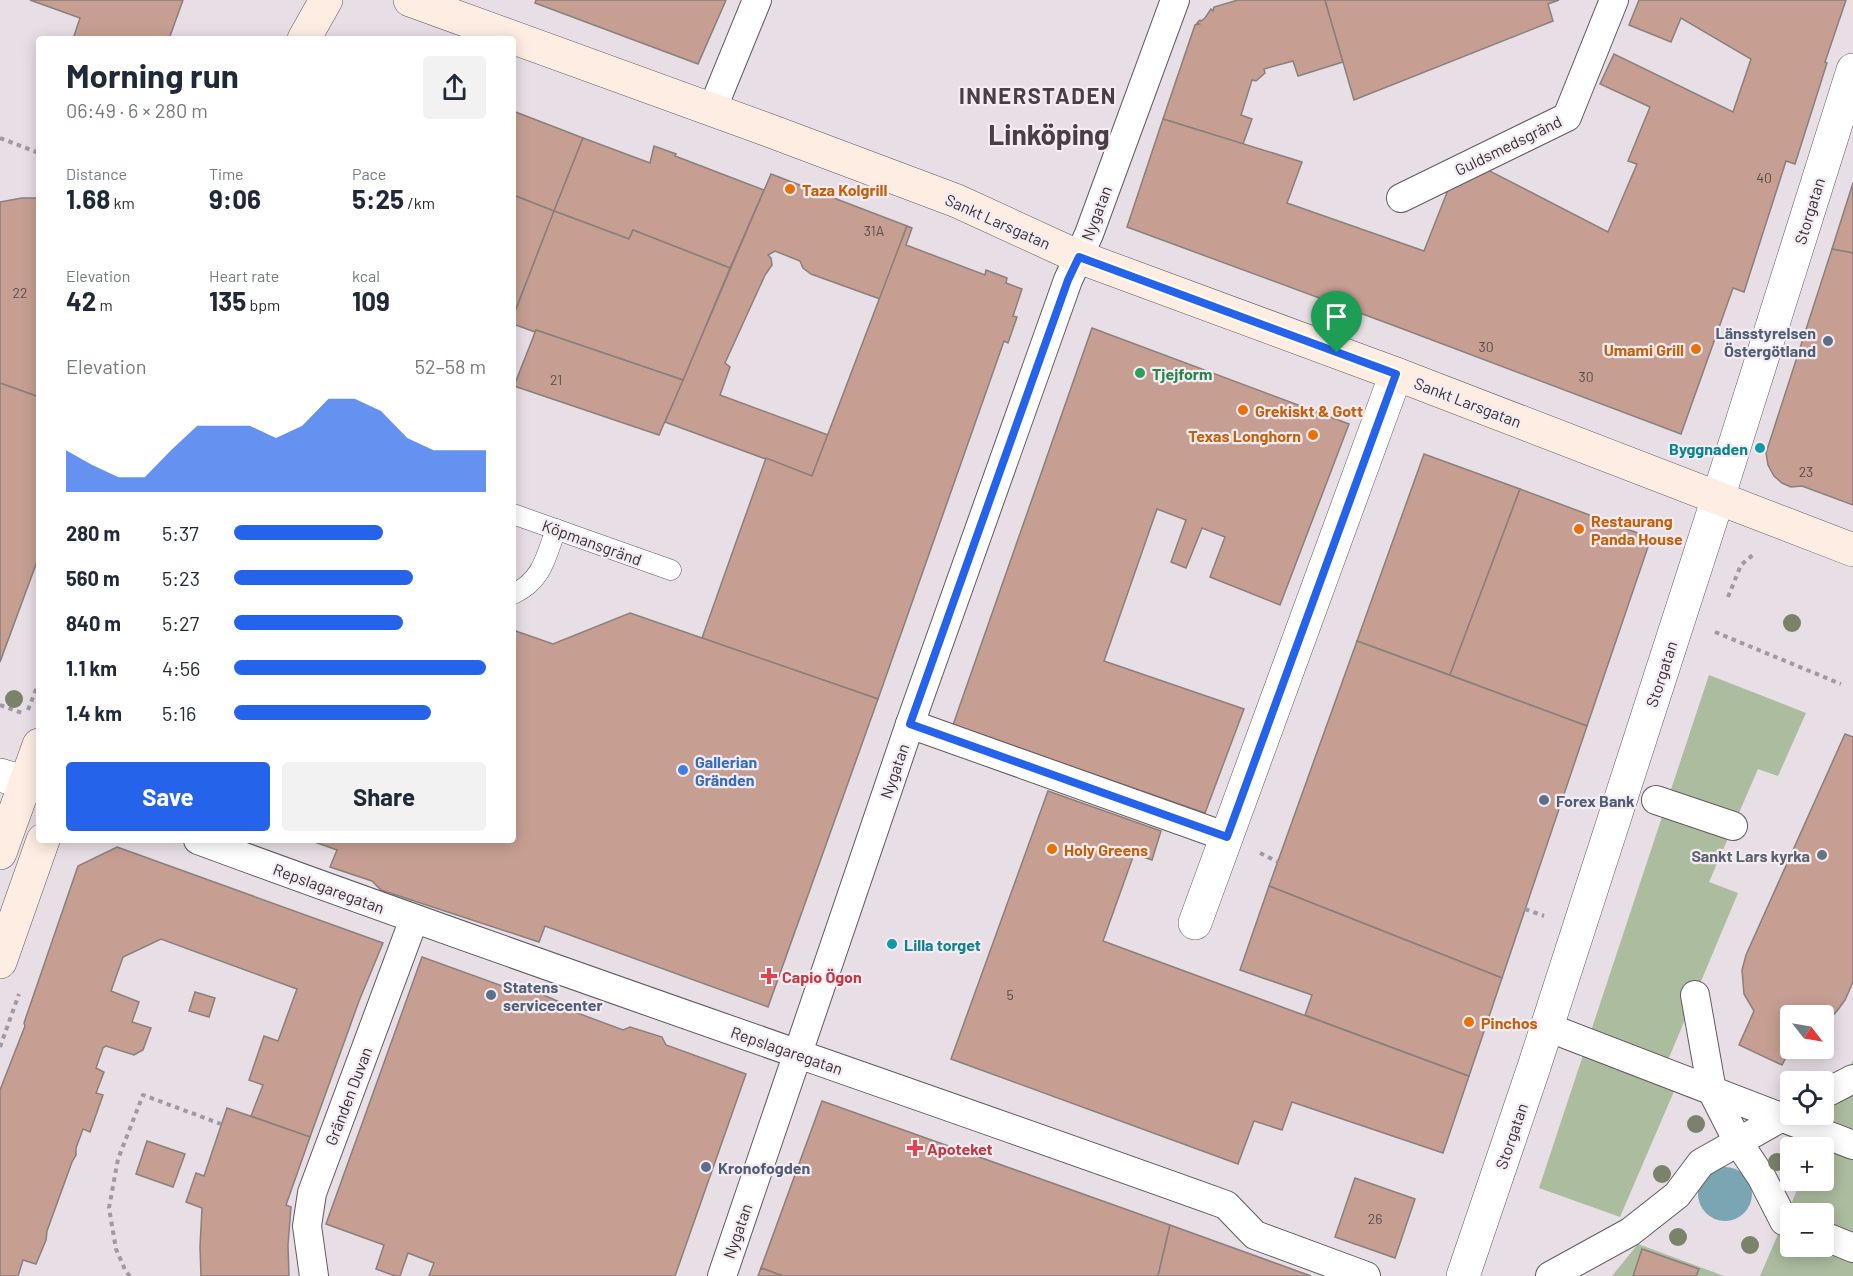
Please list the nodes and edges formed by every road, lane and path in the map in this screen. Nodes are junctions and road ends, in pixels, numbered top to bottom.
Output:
1 (327, 0) edge
2 (337, 0) edge
3 (410, 0) edge
4 (757, 0) edge
5 (1614, 0) edge
6 (1174, 1) edge
7 (306, 36) edge
8 (332, 36) edge
9 (509, 36) edge
10 (516, 39) edge
11 (1853, 70) edge
12 (712, 110) junction
13 (0, 138) edge
14 (36, 152) edge
15 (1401, 198) dead end
16 (1079, 257) junction
17 (1396, 374) junction
18 (1719, 498) junction
19 (516, 515) edge
20 (556, 529) junction
21 (1853, 550) edge
22 (671, 570) dead end
23 (516, 593) edge
24 (1714, 632) dead end
25 (1841, 684) dead end
26 (0, 705) edge
27 (26, 715) dead end
28 (910, 724) junction
29 (36, 752) edge
30 (21, 782) edge
31 (1656, 800) dead end
32 (1733, 826) dead end
33 (1227, 837) junction
34 (42, 843) edge
35 (206, 843) edge
36 (0, 853) edge
37 (414, 919) junction
38 (1195, 923) dead end
39 (0, 962) edge
40 (1695, 995) dead end
41 (1547, 1027) junction
42 (798, 1053) junction
43 (1853, 1079) edge
44 (1834, 1089) edge
45 (1712, 1091) junction
46 (1780, 1113) edge
47 (1780, 1118) edge
48 (221, 1124) dead end
49 (1808, 1125) edge
50 (1738, 1142) junction
51 (1853, 1145) edge
52 (1780, 1213) edge
53 (1834, 1240) edge
54 (1853, 1248) edge
55 (124, 1274) edge
56 (130, 1276) edge
57 (314, 1276) edge
58 (722, 1276) edge
59 (1366, 1276) edge
60 (1463, 1276) edge
61 (1550, 1276) edge

1 - 7 main road
2 - 8 main road
3 - 9 main road, Sankt Larsgatan
4 - 12 street
5 - 15 street, Guldsmedsgränd
6 - 16 street, Nygatan
10 - 12 main road, Sankt Larsgatan
11 - 18 street, Storgatan
12 - 16 main road, Sankt Larsgatan
13 - 14 path
16 - 17 main road, Sankt Larsgatan
16 - 28 street, Nygatan
17 - 18 main road, Sankt Larsgatan
17 - 33 street
18 - 21 main road, Sankt Larsgatan
18 - 41 street, Storgatan
19 - 20 lane, Köpmansgränd
20 - 22 lane, Köpmansgränd
20 - 23 lane
24 - 25 path
26 - 27 path
28 - 33 street
28 - 42 street, Nygatan
29 - 30 main road
30 - 36 main road
31 - 32 street
33 - 38 street
34 - 39 main road
35 - 37 street, Repslagaregatan
37 - 42 street, Repslagaregatan
37 - 57 street, Gränden Duvan
40 - 45 street
41 - 45 street
41 - 60 street, Storgatan
42 - 58 street, Nygatan
42 - 59 street, Repslagaregatan
43 - 44 street
45 - 46 street
45 - 50 street
47 - 50 street
48 - 55 path
49 - 51 street
50 - 52 street
50 - 61 street
53 - 54 street
55 - 56 path

